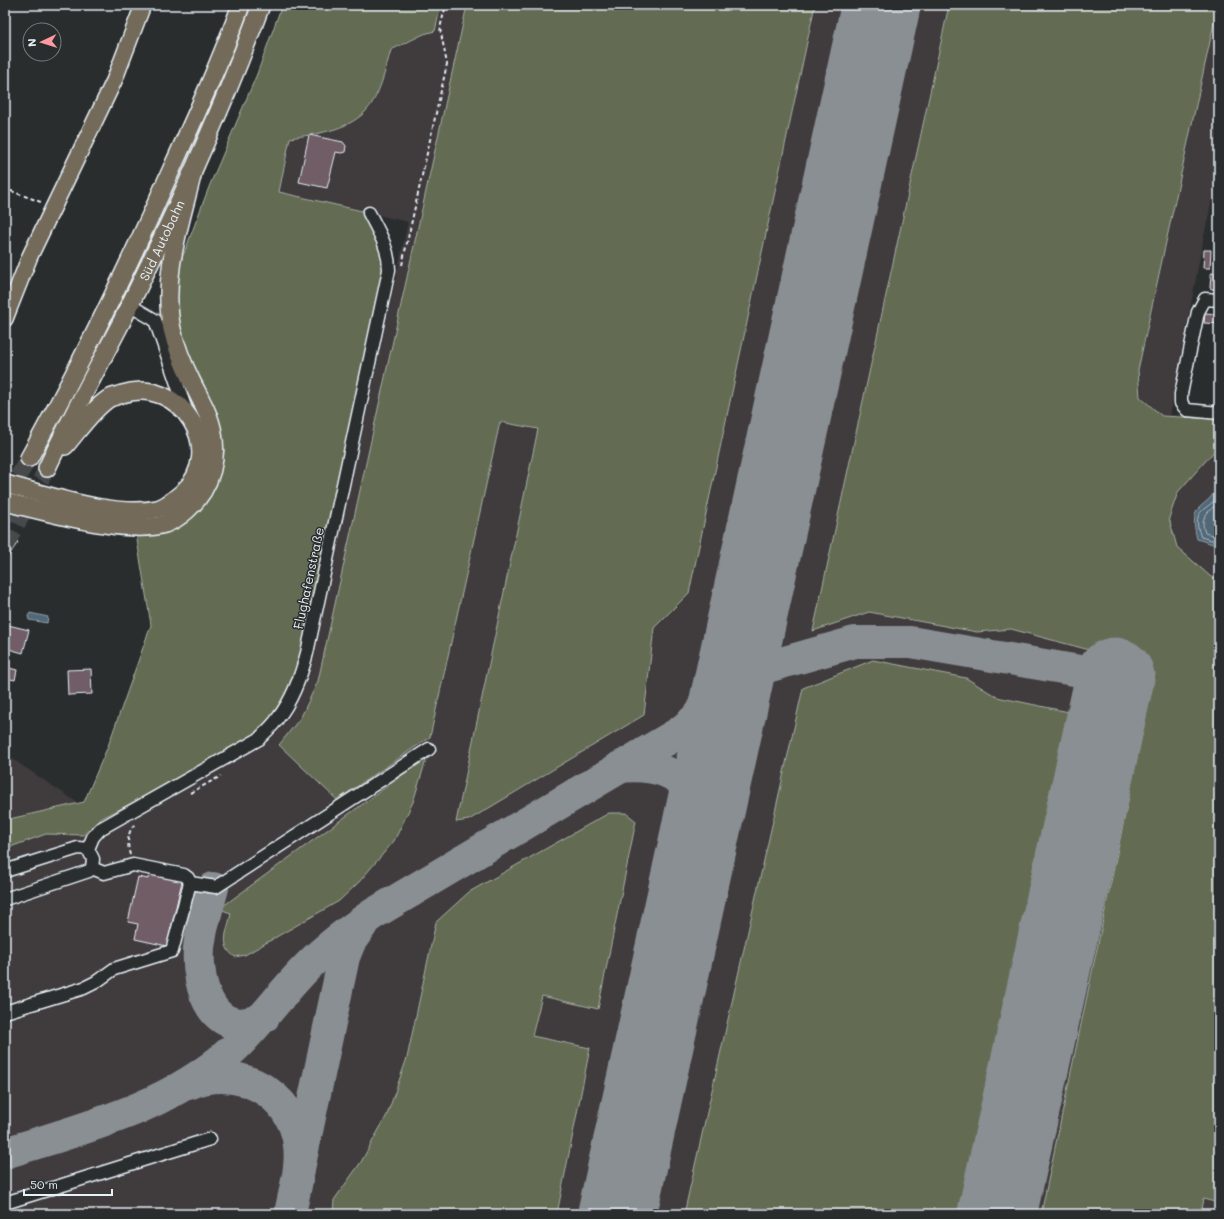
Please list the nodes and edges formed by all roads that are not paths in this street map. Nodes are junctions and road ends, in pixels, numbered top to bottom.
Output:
1 (143, 5) edge
2 (261, 5) edge
3 (240, 8) edge
4 (193, 172) junction
5 (369, 213) dead end
6 (1219, 300) edge
7 (129, 305) junction
8 (5, 319) edge
9 (187, 413) junction
10 (1219, 413) edge
11 (29, 458) tunnel mouth
12 (5, 484) edge
13 (5, 502) edge
14 (429, 749) dead end
15 (88, 849) junction
16 (92, 868) junction
17 (5, 871) edge
18 (190, 882) junction
19 (5, 899) edge
20 (5, 1012) edge
21 (210, 1139) dead end
22 (5, 1203) edge

1 - 8 main road
2 - 4 highway, Süd Autobahn
3 - 11 highway, Süd Autobahn
4 - 7 highway, Süd Autobahn
4 - 13 highway
5 - 15 street, Flughafenstraße
6 - 10 street
7 - 9 street
7 - 9 highway, Süd Autobahn
9 - 12 highway
14 - 18 street
15 - 16 street
15 - 17 street
16 - 18 street
16 - 19 street
18 - 20 street
21 - 22 street

